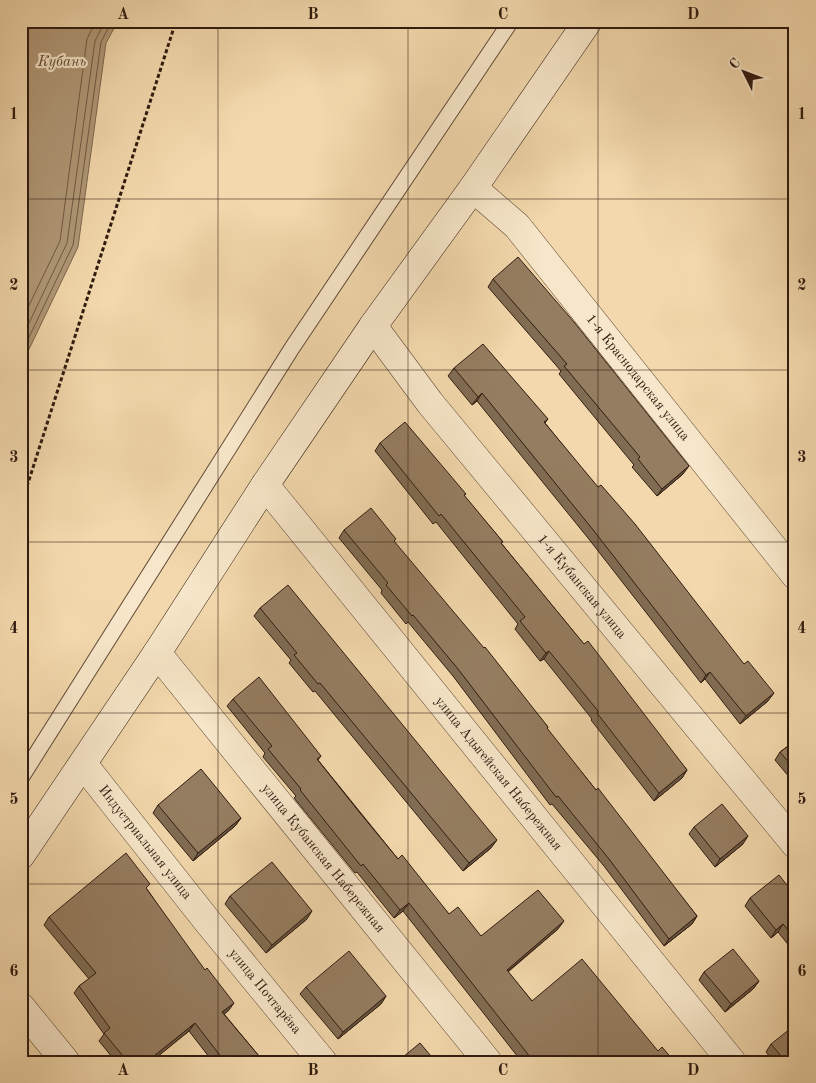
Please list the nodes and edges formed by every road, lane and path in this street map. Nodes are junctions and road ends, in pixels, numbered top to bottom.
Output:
1 (176, 21) edge
2 (511, 21) edge
3 (588, 21) edge
4 (473, 188) junction
5 (373, 326) junction
6 (265, 485) junction
7 (21, 505) edge
8 (795, 575) edge
9 (158, 653) junction
10 (82, 764) junction
11 (21, 778) edge
12 (795, 844) edge
13 (21, 855) edge
14 (208, 922) joint
15 (21, 1007) edge
16 (66, 1062) edge
17 (323, 1062) edge
18 (488, 1062) edge
19 (732, 1062) edge

1 - 7 path
2 - 11 lane
3 - 4 street
4 - 5 street
4 - 8 street, 1-я Краснодарская улица
5 - 6 street
5 - 12 street, 1-я Кубанская улица
6 - 9 street
6 - 19 street, улица Адыгейская Набережная
9 - 10 street
9 - 18 street, улица Кубанская Набережная
10 - 13 street
10 - 14 street, Индустриальная улица
14 - 17 street, улица Почтарёва
15 - 16 street

